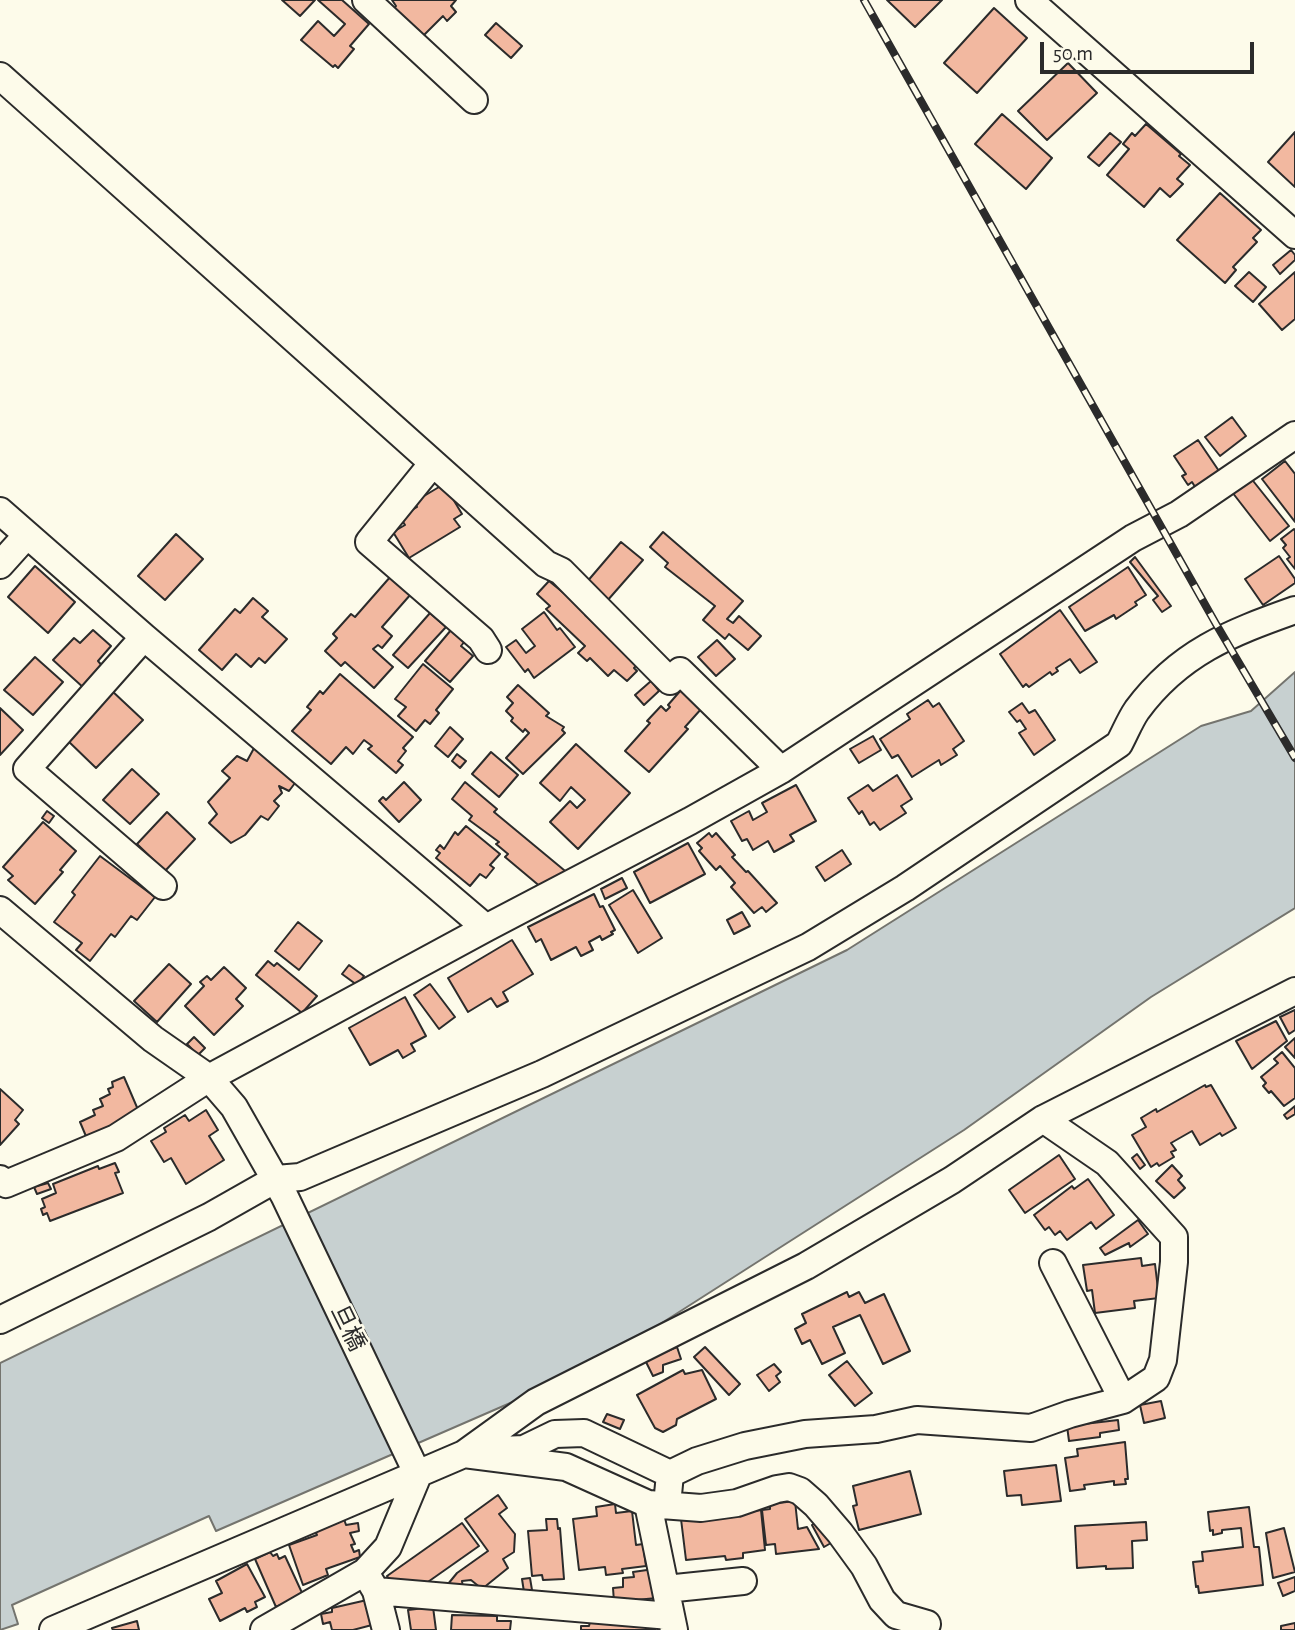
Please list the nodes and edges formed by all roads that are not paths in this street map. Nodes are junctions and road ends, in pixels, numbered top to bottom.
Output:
1 (366, 0) edge
2 (1029, 0) edge
3 (0, 76) edge
4 (474, 100) dead end
5 (1295, 235) edge
6 (1295, 435) edge
7 (433, 463) junction
8 (0, 510) edge
9 (27, 534) junction
10 (0, 565) edge
11 (1295, 610) edge
12 (144, 637) junction
13 (488, 650) dead end
14 (781, 770) junction
15 (163, 886) dead end
16 (0, 910) edge
17 (486, 928) junction
18 (1295, 991) edge
19 (209, 1078) junction
20 (1043, 1119) junction
21 (0, 1179) edge
22 (280, 1187) junction
23 (1053, 1263) dead end
24 (0, 1320) edge
25 (1123, 1400) junction
26 (464, 1454) junction
27 (415, 1468) junction
28 (670, 1474) junction
29 (658, 1504) junction
30 (743, 1581) dead end
31 (370, 1582) junction
32 (666, 1589) junction
33 (309, 1604) junction
34 (672, 1623) edge
35 (927, 1625) dead end
36 (53, 1630) edge
37 (264, 1630) edge
38 (314, 1630) edge
39 (386, 1630) edge

1 - 4 street
2 - 5 street
3 - 7 street
6 - 14 street
7 - 13 street
7 - 14 street
8 - 9 street
9 - 10 street
9 - 12 street
11 - 22 street
12 - 15 street
12 - 17 street
14 - 17 street
16 - 19 street, 旦橋
17 - 19 street
18 - 20 street
19 - 21 street
19 - 22 street, 旦橋
20 - 25 street
20 - 26 street
22 - 24 street
22 - 27 street, 旦橋
23 - 25 street
25 - 28 street
26 - 27 street
26 - 28 street
26 - 29 street
27 - 31 street
27 - 36 street
28 - 29 street
29 - 32 street
29 - 35 street
30 - 32 street
31 - 33 street
31 - 34 street
31 - 39 street
32 - 34 street
33 - 37 street
33 - 38 street

